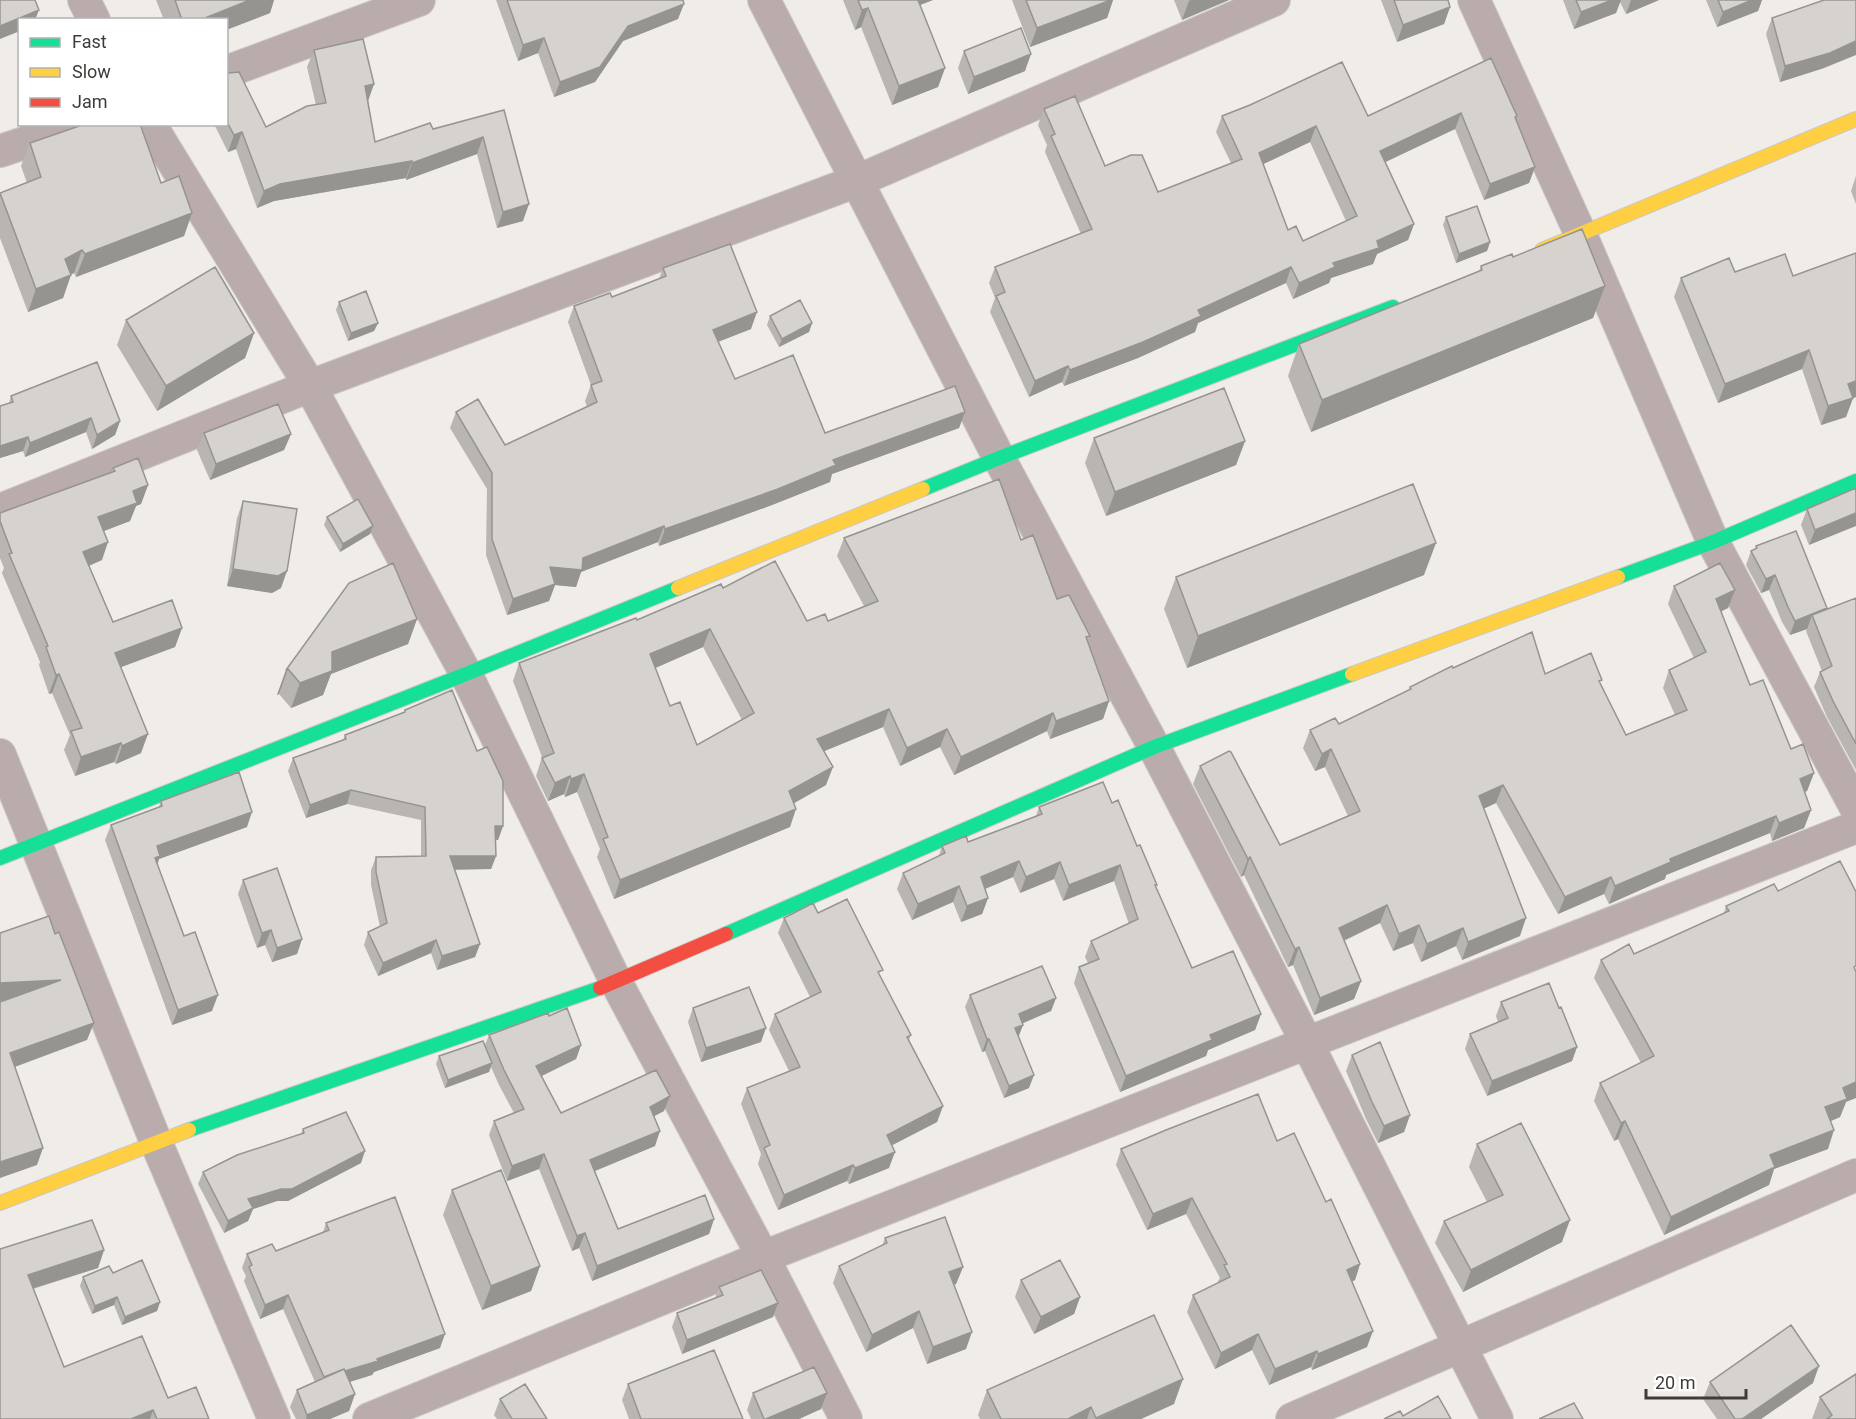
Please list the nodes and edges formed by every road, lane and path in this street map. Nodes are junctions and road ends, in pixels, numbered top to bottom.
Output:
1 (84, 0) edge
2 (419, 0) edge
3 (764, 0) edge
4 (1274, 0) edge
5 (1474, 0) edge
6 (93, 18) edge
7 (228, 71) edge
8 (1856, 119) edge
9 (75, 126) edge
10 (151, 126) edge
11 (0, 152) edge
12 (857, 181) junction
13 (1581, 235) junction
14 (1525, 256) edge
15 (1402, 303) edge
16 (310, 386) junction
17 (999, 458) junction
18 (1856, 481) edge
19 (0, 510) edge
20 (1713, 542) junction
21 (466, 674) junction
22 (1154, 747) junction
23 (0, 755) edge
24 (1856, 808) edge
25 (1856, 827) edge
26 (37, 844) junction
27 (0, 858) edge
28 (616, 982) junction
29 (1307, 1043) junction
30 (156, 1142) junction
31 (1856, 1175) edge
32 (0, 1203) edge
33 (763, 1257) junction
34 (1461, 1347) junction
35 (274, 1419) edge
36 (369, 1419) edge
37 (846, 1419) edge
38 (1292, 1419) edge
39 (1497, 1419) edge

1 - 6 street
2 - 7 street
3 - 12 street
4 - 12 street
5 - 13 street
8 - 13 street
9 - 11 street
10 - 16 street
12 - 16 street
12 - 17 street
13 - 14 street
13 - 20 street
15 - 17 street
16 - 19 street
16 - 21 street
17 - 21 street
17 - 22 street
18 - 20 street
20 - 22 street
20 - 24 street
21 - 26 street
21 - 28 street
22 - 28 street
22 - 29 street
23 - 26 street
25 - 29 street
26 - 27 street
26 - 30 street
28 - 30 street
28 - 33 street
29 - 33 street
29 - 34 street
30 - 32 street
30 - 35 street
31 - 34 street
33 - 36 street
33 - 37 street
34 - 38 street
34 - 39 street

